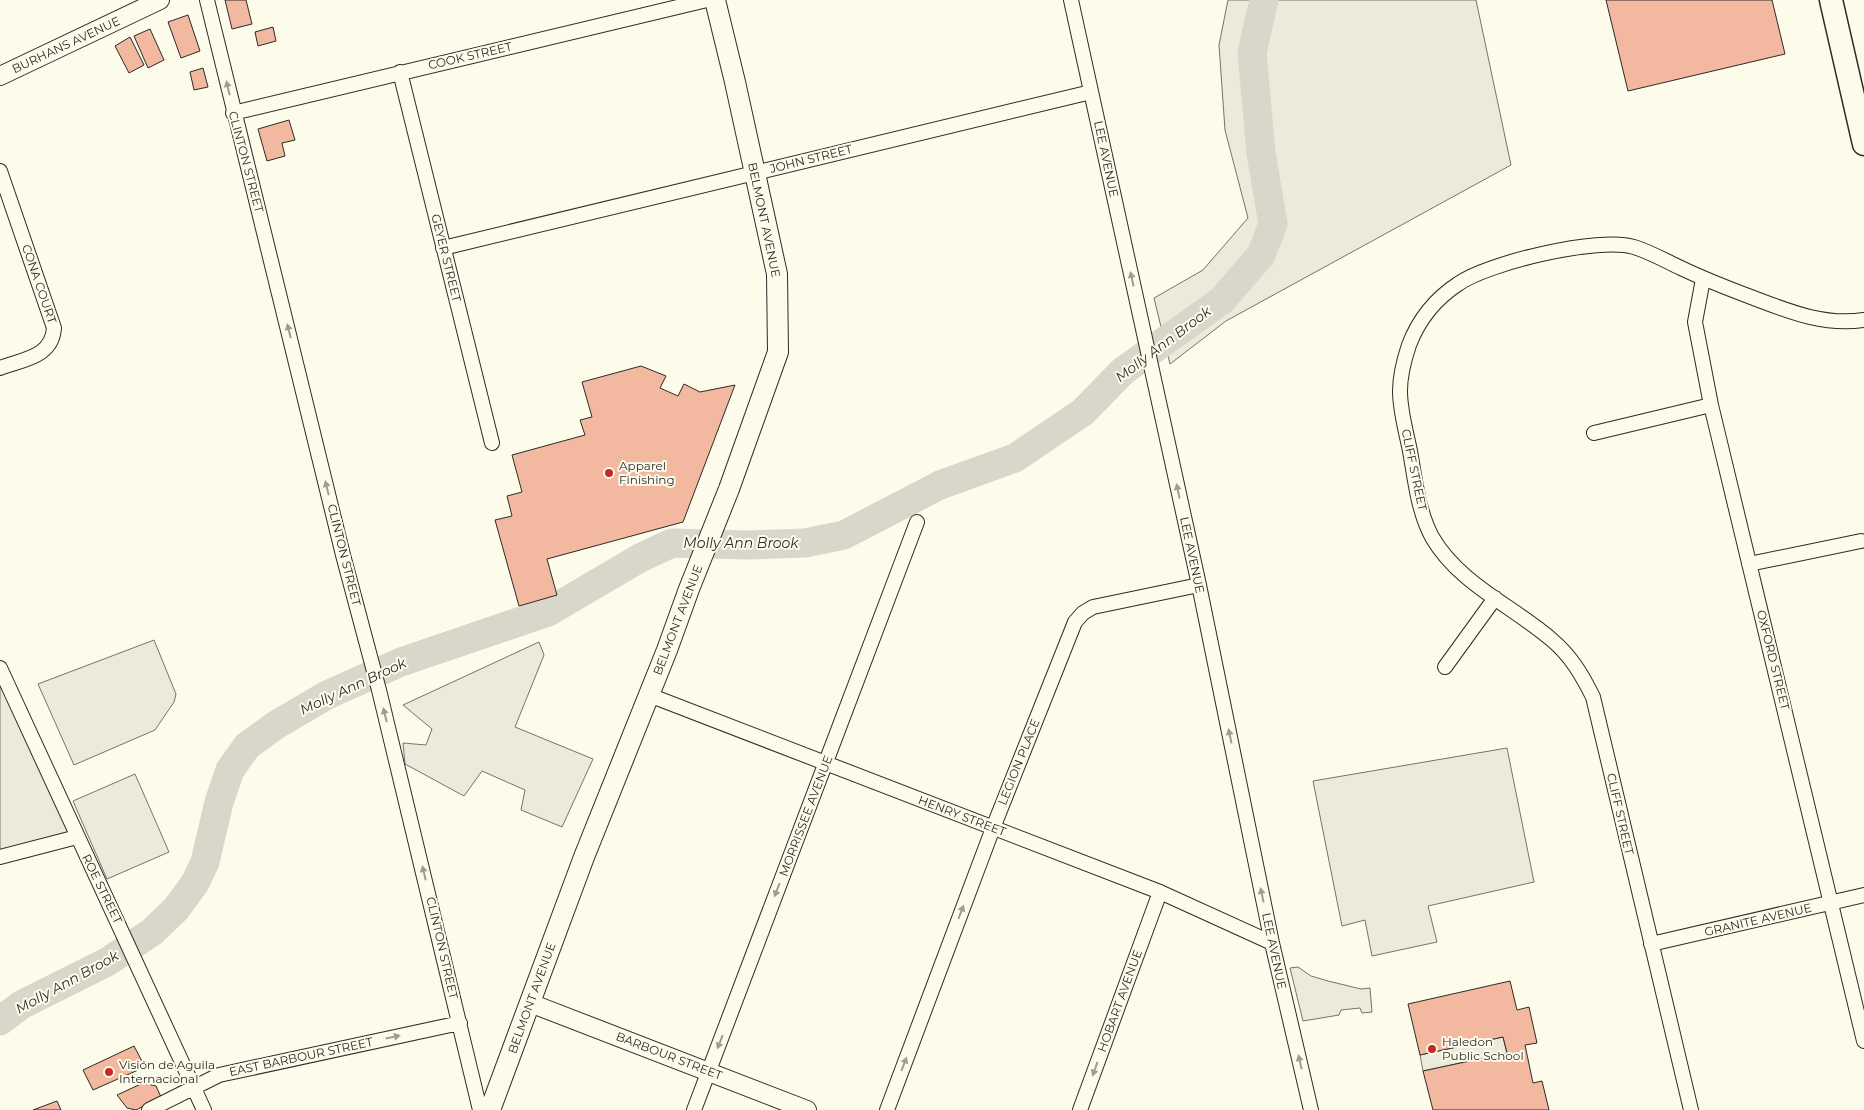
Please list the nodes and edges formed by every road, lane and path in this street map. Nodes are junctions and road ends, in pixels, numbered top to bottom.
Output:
1 (160, 0) edge
2 (207, 0) edge
3 (707, 0) edge
4 (715, 0) edge
5 (1071, 0) edge
6 (1831, 0) edge
7 (142, 4) edge
8 (400, 72) junction
9 (0, 76) edge
10 (1091, 92) junction
11 (233, 113) junction
12 (1864, 144) edge
13 (0, 171) edge
14 (754, 173) junction
15 (443, 248) junction
16 (1703, 278) junction
17 (1864, 320) edge
18 (0, 368) edge
19 (1711, 405) junction
20 (1594, 433) dead end
21 (492, 443) dead end
22 (917, 522) dead end
23 (1861, 541) dead end
24 (1749, 564) junction
25 (1199, 585) junction
26 (1495, 598) junction
27 (1445, 667) dead end
28 (0, 668) edge
29 (649, 695) junction
30 (826, 763) junction
31 (993, 828) junction
32 (77, 837) junction
33 (0, 856) edge
34 (1160, 892) junction
35 (1864, 895) edge
36 (1832, 903) junction
37 (1272, 943) junction
38 (1651, 944) junction
39 (530, 1003) junction
40 (460, 1023) junction
41 (1864, 1041) edge
42 (708, 1072) junction
43 (194, 1088) junction
44 (149, 1110) edge
45 (204, 1110) edge
46 (480, 1110) edge
47 (490, 1110) edge
48 (694, 1110) edge
49 (807, 1110) edge
50 (887, 1110) edge
51 (1080, 1110) edge
52 (1311, 1110) edge
53 (1691, 1110) edge

1 - 7 street, BURHANS AVENUE
11 -> 2 street, CLINTON STREET
3 - 8 street, COOK STREET
4 - 14 main road, BELMONT AVENUE
5 - 10 street, LEE AVENUE
6 - 12 main road
7 - 9 street, BURHANS AVENUE
8 - 11 street, COOK STREET
8 - 15 street, GEYER STREET
10 - 14 street, JOHN STREET
25 -> 10 street, LEE AVENUE
40 -> 11 street, CLINTON STREET
13 - 18 street, CONA COURT
14 - 15 street, JOHN STREET
14 - 29 main road, BELMONT AVENUE
15 - 21 street, GEYER STREET
16 - 17 street, CLIFF STREET
16 - 19 street, OXFORD STREET
16 - 26 street, CLIFF STREET
19 - 20 street
19 - 24 street, OXFORD STREET
22 - 30 street, MORRISSEE AVENUE
23 - 24 street
24 - 36 street, OXFORD STREET
25 - 31 street, LEGION PLACE
37 -> 25 street, LEE AVENUE
26 - 27 street
26 - 38 street, CLIFF STREET
28 - 32 street, ROE STREET
29 - 30 street, HENRY STREET
29 - 39 main road, BELMONT AVENUE
30 - 31 street, HENRY STREET
30 -> 42 street, MORRISSEE AVENUE
31 - 34 street, HENRY STREET
50 -> 31 street, LEGION PLACE
32 - 33 street
32 - 43 street, ROE STREET
34 - 37 street, HENRY STREET
34 -> 51 street, HOBART AVENUE
35 - 36 street, GRANITE AVENUE
36 - 38 street, GRANITE AVENUE
36 - 41 street, OXFORD STREET
52 -> 37 street, LEE AVENUE
38 - 53 street, CLIFF STREET
39 - 42 street, BARBOUR STREET
39 - 47 main road, BELMONT AVENUE
43 -> 40 street, EAST BARBOUR STREET
40 - 46 street, CLINTON STREET
42 - 48 street, MORRISSEE AVENUE
42 - 49 street, BARBOUR STREET
43 - 44 street, EAST BARBOUR STREET
43 - 45 street, ROE STREET

